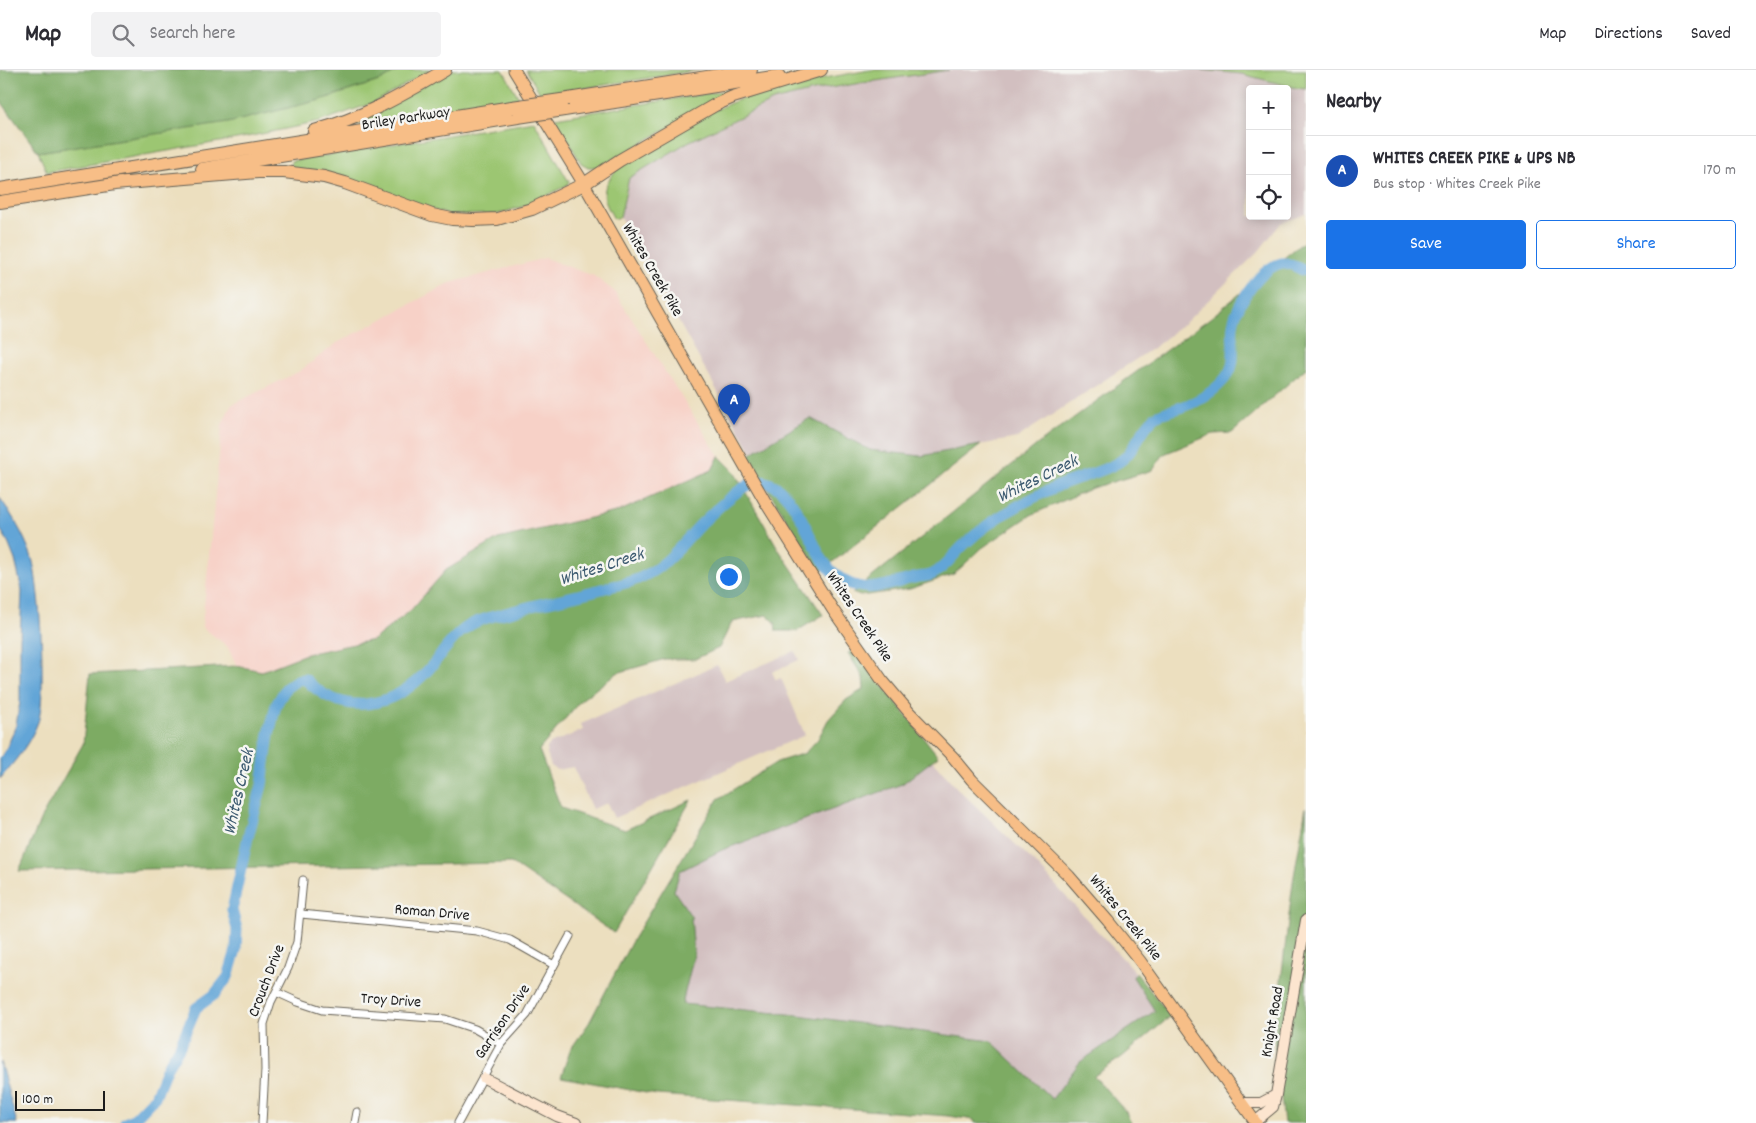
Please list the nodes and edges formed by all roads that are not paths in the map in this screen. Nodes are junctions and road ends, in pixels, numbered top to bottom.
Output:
1 (445, 70) edge
2 (514, 70) edge
3 (751, 70) edge
4 (818, 70) edge
5 (822, 70) edge
6 (566, 104) junction
7 (515, 112) junction
8 (214, 155) junction
9 (114, 184) junction
10 (584, 184) junction
11 (0, 189) edge
12 (0, 202) edge
13 (303, 880) dead end
14 (301, 914) junction
15 (1306, 920) edge
16 (570, 936) dead end
17 (554, 965) junction
18 (276, 992) junction
19 (501, 1044) junction
20 (484, 1078) junction
21 (1276, 1095) junction
22 (1242, 1103) junction
23 (357, 1112) dead end
24 (1256, 1122) edge
25 (262, 1123) edge
26 (355, 1123) edge
27 (458, 1123) edge
28 (574, 1123) edge

1 - 8 highway
2 - 10 main road, Whites Creek Pike
3 - 6 highway, Briley Parkway
4 - 6 highway, Briley Parkway
5 - 10 highway
6 - 7 highway, Briley Parkway, bridge
7 - 8 highway, Briley Parkway
7 - 9 highway, Briley Parkway
8 - 11 highway, Briley Parkway
9 - 10 highway
9 - 12 highway, Briley Parkway
10 - 22 main road, Whites Creek Pike
13 - 14 street, Crouch Drive
14 - 17 street, Roman Drive
14 - 18 street, Crouch Drive
15 - 21 street, Knight Road
16 - 17 street, Garrison Drive
17 - 19 street, Garrison Drive
18 - 19 street, Troy Drive
18 - 25 street, Crouch Drive
19 - 20 street, Garrison Drive
20 - 27 street, Garrison Drive
20 - 28 street
21 - 22 street
21 - 24 street, Knight Road
22 - 24 main road, Whites Creek Pike
23 - 26 street

